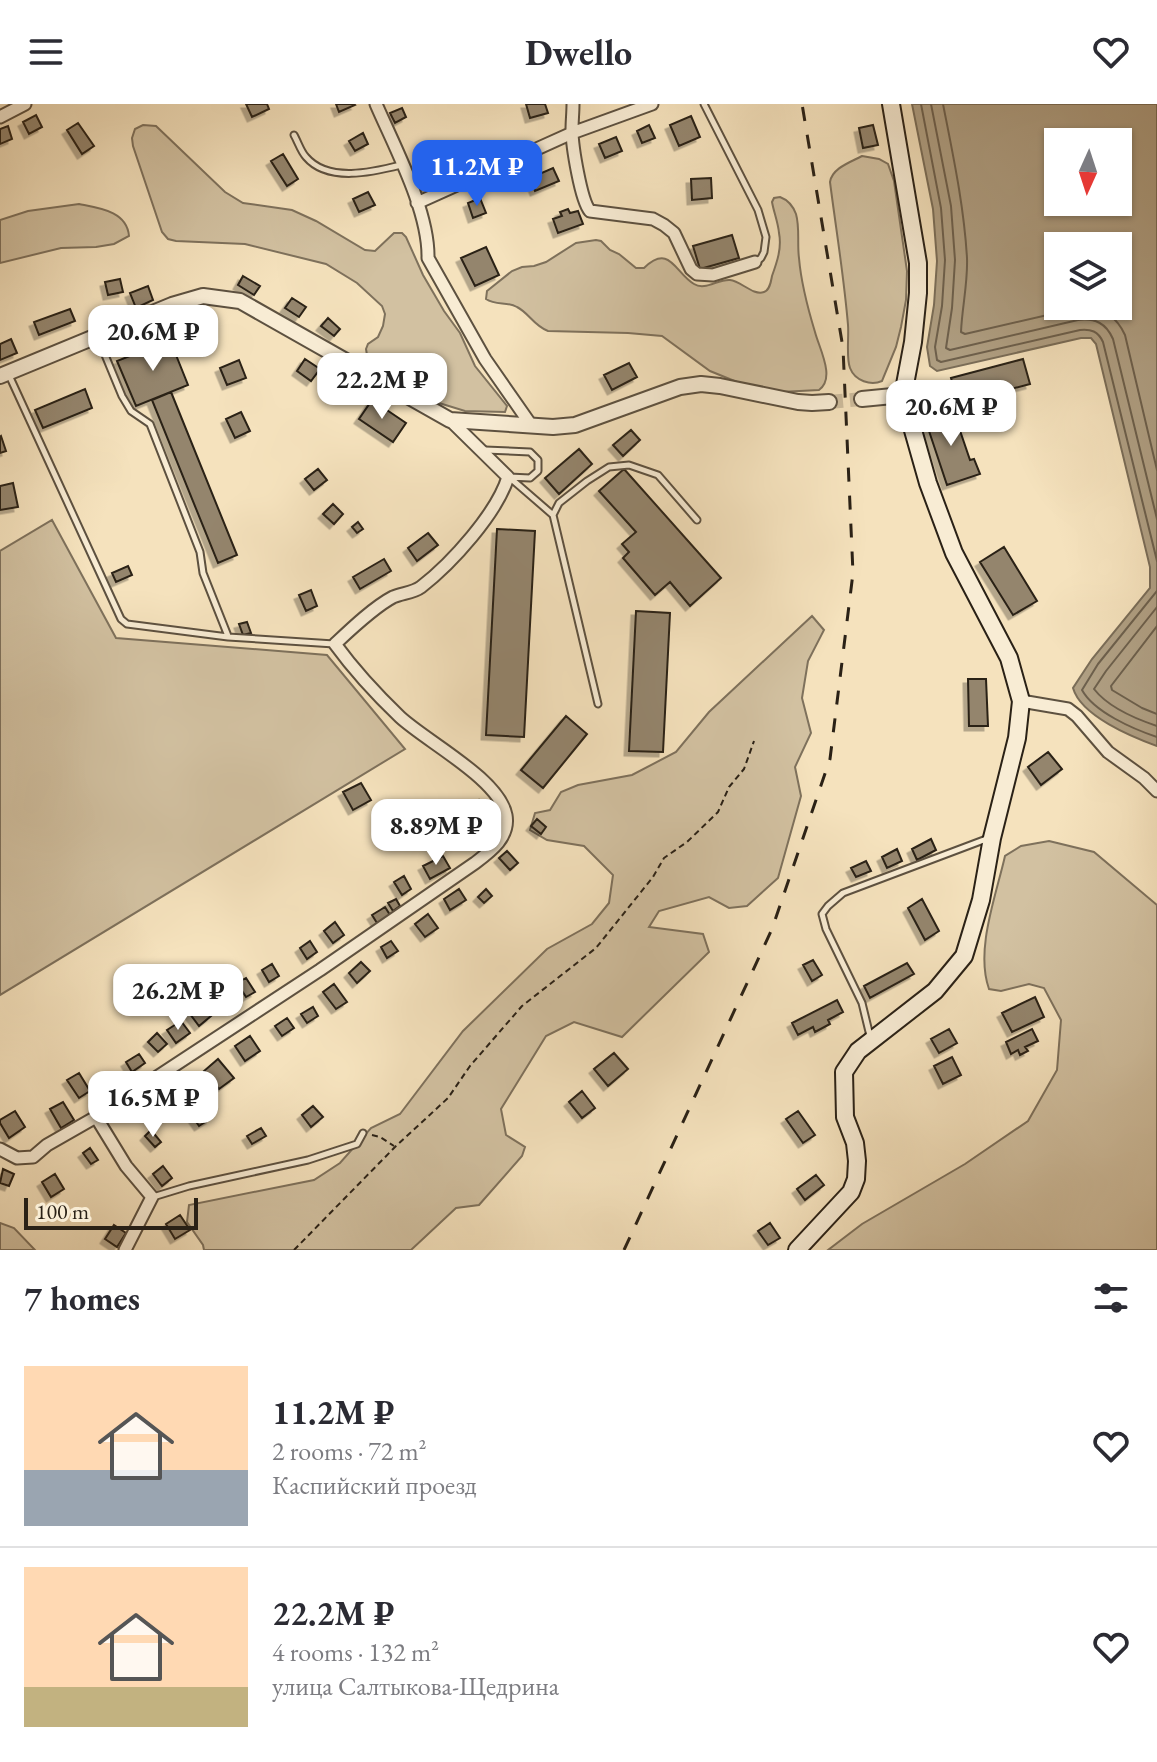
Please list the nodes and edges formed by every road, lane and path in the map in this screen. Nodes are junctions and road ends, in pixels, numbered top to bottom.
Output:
1 (25, 104) edge
2 (376, 104) edge
3 (573, 104) edge
4 (652, 104) edge
5 (704, 104) edge
6 (891, 104) edge
7 (0, 117) edge
8 (572, 133) junction
9 (294, 135) dead end
10 (402, 164) junction
11 (417, 203) junction
12 (755, 262) joint
13 (97, 337) junction
14 (4, 374) edge
15 (903, 395) junction
16 (862, 399) tunnel mouth
17 (829, 402) tunnel mouth
18 (450, 420) junction
19 (531, 425) junction
20 (482, 450) junction
21 (508, 477) junction
22 (553, 515) junction
23 (697, 520) dead end
24 (228, 637) junction
25 (335, 644) junction
26 (1021, 701) junction
27 (598, 704) dead end
28 (754, 741) dead end
29 (1157, 791) edge
30 (992, 838) junction
31 (872, 1041) junction
32 (96, 1117) junction
33 (363, 1133) joint
34 (395, 1147) junction
35 (0, 1149) edge
36 (152, 1197) junction
37 (125, 1250) edge
38 (294, 1250) edge
39 (797, 1250) edge

1 - 7 street
2 - 10 street
3 - 8 street
4 - 8 street
5 - 12 lane
6 - 15 main road
8 - 11 street
8 - 12 street
9 - 10 lane
10 - 11 street
11 - 19 street
13 - 14 street
13 - 18 street
13 - 24 lane
14 - 24 lane
15 - 16 street
15 - 26 main road
17 - 19 street
18 - 19 street
18 - 20 street
20 - 21 street
20 - 21 lane
21 - 22 lane
21 - 25 street
22 - 23 lane
22 - 27 lane
24 - 25 lane
25 - 32 street
26 - 29 street
26 - 30 main road
28 - 34 path
30 - 31 main road
30 - 31 lane
31 - 39 main road
32 - 35 street
32 - 36 street
33 - 34 path
33 - 36 lane
34 - 38 path
36 - 37 street

